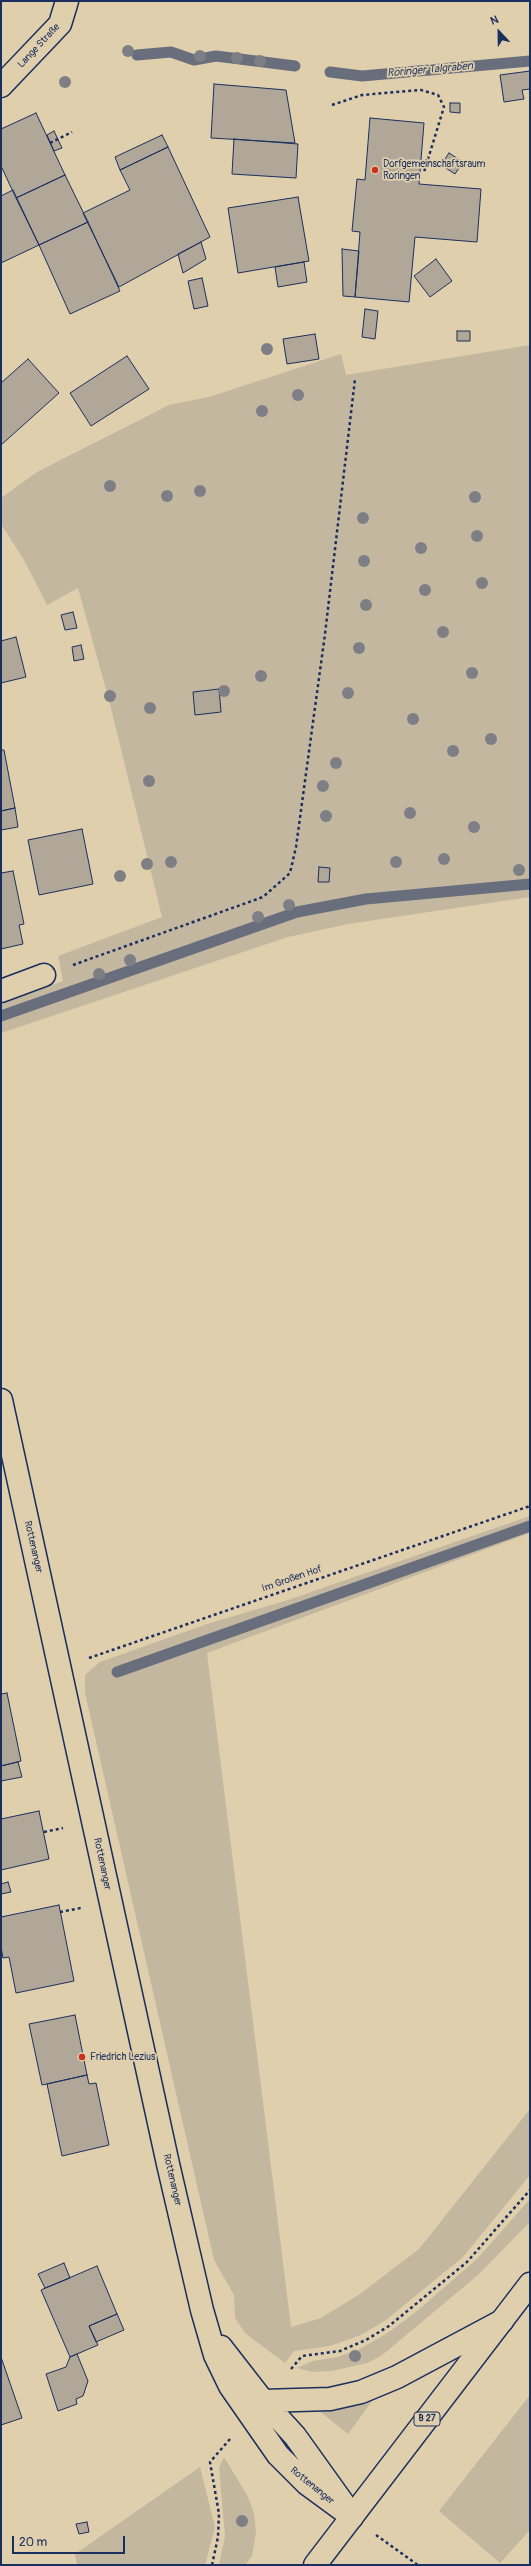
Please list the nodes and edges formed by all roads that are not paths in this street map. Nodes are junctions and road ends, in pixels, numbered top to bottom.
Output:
1 (67, 1) edge
2 (1, 86) edge
3 (44, 975) road end
4 (1, 990) edge
5 (1, 1400) edge
6 (530, 2284) edge
7 (502, 2321) junction
8 (206, 2327) junction
9 (263, 2401) junction
10 (352, 2517) junction
11 (315, 2565) edge

1 - 2 street, Lange Straße
3 - 4 street
5 - 8 street, Rottenanger
6 - 7 street, B 27
7 - 9 street
7 - 10 street, B 27
8 - 9 street, Rottenanger
8 - 10 street, Rottenanger
9 - 10 street, Rottenanger
10 - 11 street, B 27

